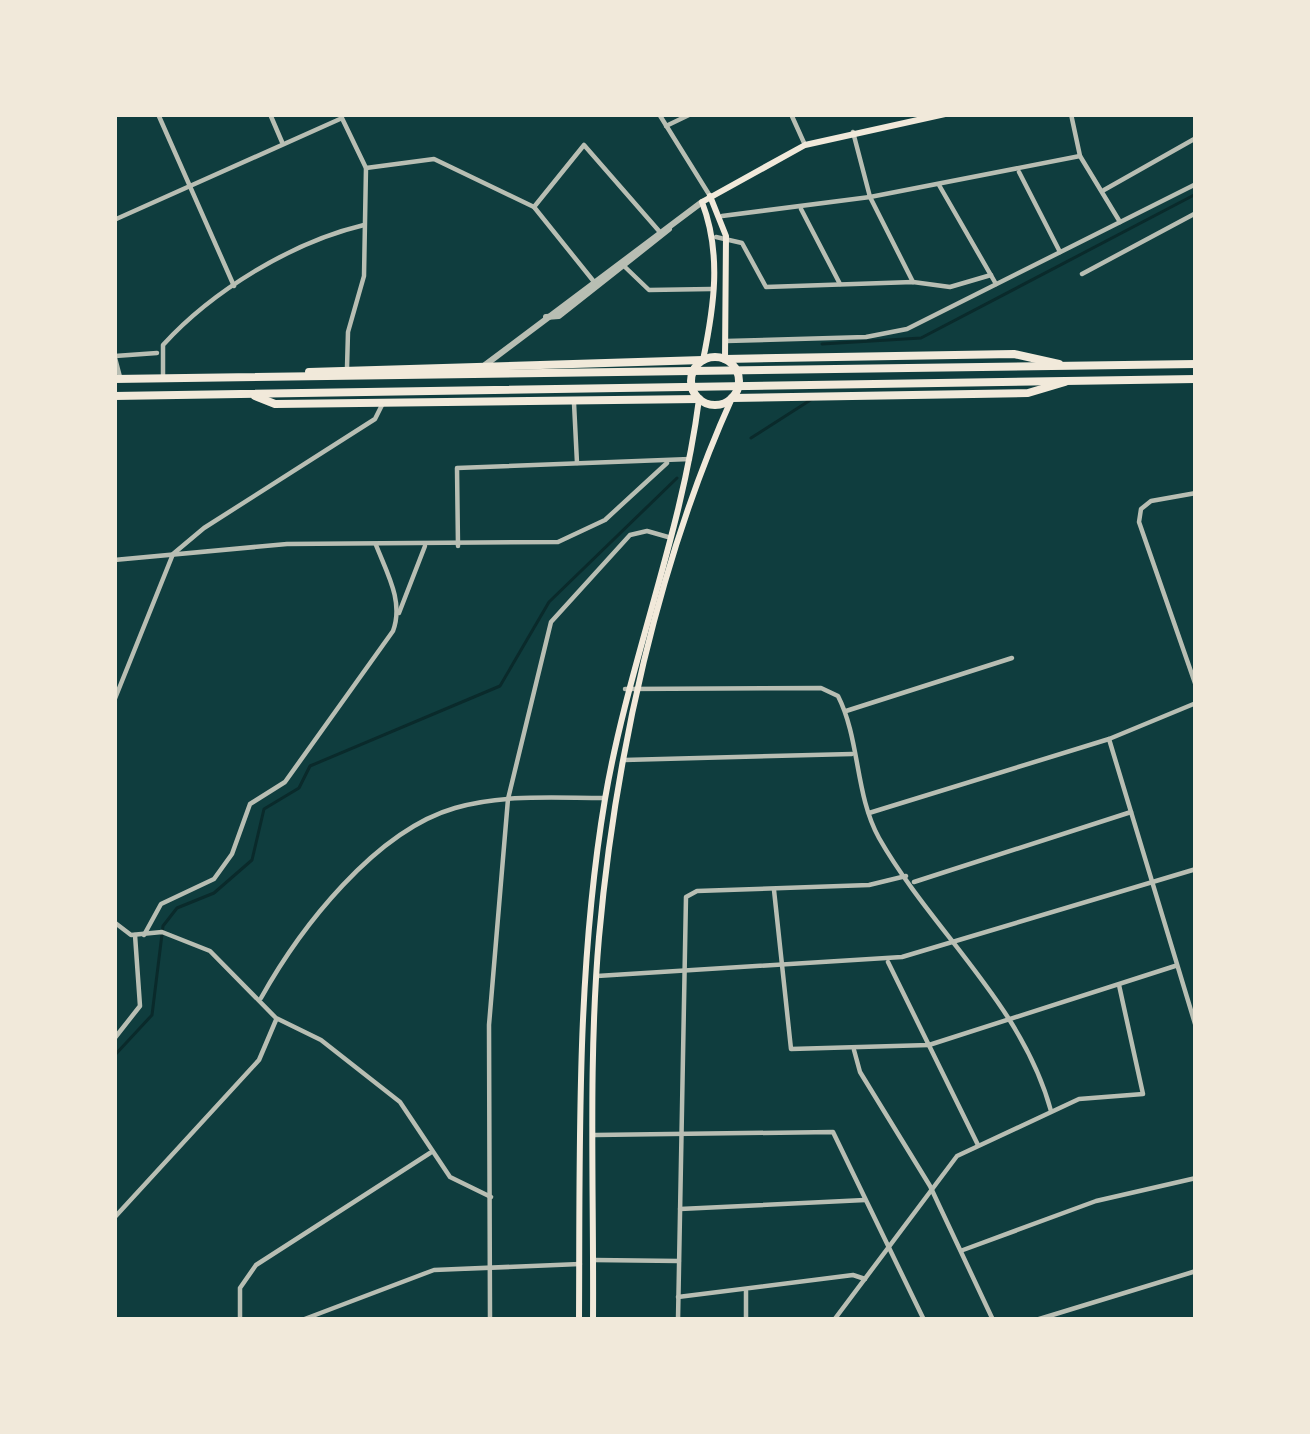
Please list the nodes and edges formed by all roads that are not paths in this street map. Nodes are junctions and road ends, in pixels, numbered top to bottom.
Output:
1 (158, 114) edge
2 (269, 114) edge
3 (659, 114) edge
4 (691, 114) edge
5 (791, 114) edge
6 (942, 114) edge
7 (1071, 114) edge
8 (340, 116) edge
9 (667, 126) junction
10 (853, 132) junction
11 (1196, 138) edge
12 (282, 144) junction
13 (806, 145) junction
14 (1080, 156) junction
15 (366, 167) junction
16 (1018, 170) junction
17 (938, 184) junction
18 (1196, 184) edge
19 (190, 186) junction
20 (1104, 190) junction
21 (710, 196) junction
22 (870, 197) junction
23 (702, 202) junction
24 (534, 207) junction
25 (801, 208) junction
26 (1196, 213) edge
27 (722, 216) junction
28 (114, 220) edge
29 (1120, 222) junction
30 (364, 226) junction
31 (670, 226) junction
32 (658, 230) junction
33 (726, 236) junction
34 (716, 237) junction
35 (1060, 252) junction
36 (625, 267) junction
37 (1082, 274) dead end
38 (991, 275) junction
39 (913, 282) junction
40 (596, 284) junction
41 (840, 284) junction
42 (996, 284) junction
43 (235, 286) junction
44 (713, 289) junction
45 (726, 341) junction
46 (159, 353) junction
47 (115, 355) edge
48 (725, 359) junction
49 (703, 360) junction
50 (1196, 364) edge
51 (485, 365) junction
52 (1072, 366) junction
53 (347, 368) junction
54 (117, 379) edge
55 (163, 379) junction
56 (260, 379) junction
57 (1196, 379) edge
58 (1073, 380) junction
59 (248, 393) junction
60 (114, 396) edge
61 (732, 398) junction
62 (699, 399) junction
63 (574, 401) junction
64 (383, 403) junction
65 (690, 459) junction
66 (668, 463) junction
67 (577, 464) junction
68 (1196, 493) edge
69 (668, 537) junction
70 (376, 545) junction
71 (425, 546) junction
72 (458, 546) junction
73 (173, 554) junction
74 (114, 560) edge
75 (399, 615) junction
76 (1012, 658) dead end
77 (1196, 686) edge
78 (625, 689) junction
79 (637, 689) junction
80 (114, 701) edge
81 (1196, 703) edge
82 (844, 712) junction
83 (1109, 740) junction
84 (855, 754) junction
85 (624, 760) junction
86 (605, 797) junction
87 (508, 800) junction
88 (1131, 812) junction
89 (869, 813) junction
90 (1196, 869) edge
91 (906, 876) junction
92 (1151, 879) junction
93 (912, 883) junction
94 (774, 890) junction
95 (114, 922) edge
96 (135, 935) junction
97 (145, 935) junction
98 (954, 943) junction
99 (888, 960) junction
100 (782, 964) junction
101 (1175, 966) junction
102 (685, 968) junction
103 (597, 976) junction
104 (1118, 985) junction
105 (261, 998) junction
106 (276, 1018) junction
107 (1008, 1021) junction
108 (1196, 1027) edge
109 (114, 1040) edge
110 (929, 1045) junction
111 (854, 1050) junction
112 (1051, 1111) junction
113 (680, 1134) junction
114 (595, 1135) junction
115 (978, 1145) junction
116 (430, 1153) junction
117 (1196, 1178) edge
118 (930, 1186) junction
119 (491, 1197) junction
120 (865, 1200) junction
121 (680, 1209) junction
122 (114, 1218) edge
123 (889, 1248) junction
124 (963, 1250) junction
125 (593, 1260) junction
126 (679, 1262) junction
127 (580, 1264) junction
128 (489, 1266) junction
129 (1196, 1270) edge
130 (865, 1279) junction
131 (746, 1292) junction
132 (678, 1297) junction
133 (240, 1320) edge
134 (302, 1320) edge
135 (490, 1320) edge
136 (579, 1320) edge
137 (593, 1320) edge
138 (678, 1320) edge
139 (746, 1320) edge
140 (834, 1320) edge
141 (924, 1320) edge
142 (994, 1320) edge
143 (1036, 1320) edge

1 - 19 street
2 - 12 street
3 - 9 street
4 - 9 street
5 - 13 street
6 - 10 main road
7 - 14 street
8 - 12 street
8 - 15 street
9 - 21 street
10 - 13 main road
10 - 22 street
11 - 20 street
12 - 19 street
13 - 21 main road
14 - 16 street
14 - 20 street
15 - 24 street
15 - 30 street
16 - 17 street
16 - 35 street
17 - 22 street
17 - 38 street
18 - 29 street
19 - 28 street
19 - 43 street
20 - 29 street
21 - 23 main road
21 - 27 main road
22 - 25 street
22 - 39 street
23 - 31 street
23 - 34 main road
24 - 32 street
24 - 40 street
25 - 27 street
25 - 41 street
26 - 37 street
27 - 33 main road
29 - 35 street
30 - 43 street
30 - 53 street
31 - 32 street
31 - 36 street
32 - 40 street
33 - 34 street
33 - 41 street
33 - 45 main road
34 - 44 main road
35 - 42 street
36 - 40 street
36 - 44 street
38 - 39 street
38 - 42 street
39 - 41 street
40 - 51 street
42 - 45 street
43 - 46 street
44 - 49 main road
45 - 48 main road
46 - 47 street
46 - 55 street
47 - 54 street
48 - 49 highway
48 - 52 highway
48 - 61 highway
49 - 51 highway
49 - 62 highway
50 - 52 highway
51 - 53 highway
52 - 56 highway
53 - 56 highway
54 - 55 highway
55 - 56 highway
57 - 58 highway
58 - 59 highway
58 - 61 highway
59 - 60 highway
59 - 64 highway
61 - 62 highway
61 - 79 main road
62 - 63 highway
62 - 65 main road
63 - 64 highway
63 - 67 street
64 - 73 street
65 - 66 street
65 - 69 main road
66 - 67 street
66 - 72 street
67 - 72 street
68 - 77 street
69 - 78 main road
69 - 87 street
70 - 71 street
70 - 73 street
70 - 75 street
71 - 72 street
71 - 75 street
73 - 74 street
73 - 80 street
75 - 97 street
76 - 82 street
78 - 79 street
78 - 86 main road
79 - 82 street
79 - 85 main road
81 - 83 street
82 - 84 street
83 - 88 street
83 - 89 street
84 - 85 street
84 - 89 street
85 - 103 main road
86 - 87 street
86 - 127 main road
87 - 105 street
87 - 119 street
88 - 92 street
88 - 93 street
89 - 91 street
90 - 92 street
91 - 93 street
91 - 94 street
92 - 98 street
92 - 101 street
93 - 98 street
94 - 100 street
94 - 102 street
95 - 96 street
96 - 97 street
96 - 109 street
97 - 105 street
98 - 99 street
98 - 107 street
99 - 100 street
99 - 110 street
100 - 102 street
100 - 111 street
101 - 104 street
101 - 108 street
102 - 103 street
102 - 113 street
103 - 114 main road
104 - 107 street
104 - 112 street
105 - 106 street
106 - 116 street
106 - 122 street
107 - 110 street
107 - 112 street
110 - 111 street
110 - 115 street
111 - 118 street
112 - 115 street
113 - 114 street
113 - 120 street
113 - 121 street
114 - 125 main road
115 - 118 street
116 - 119 street
116 - 133 street
117 - 124 street
118 - 123 street
118 - 124 street
119 - 128 street
120 - 121 street
120 - 123 street
121 - 126 street
123 - 130 street
123 - 141 street
124 - 142 street
125 - 126 street
125 - 137 main road
126 - 132 street
127 - 128 street
127 - 136 main road
128 - 134 street
128 - 135 street
129 - 143 street
130 - 131 street
130 - 140 street
131 - 132 street
131 - 139 street
132 - 138 street

